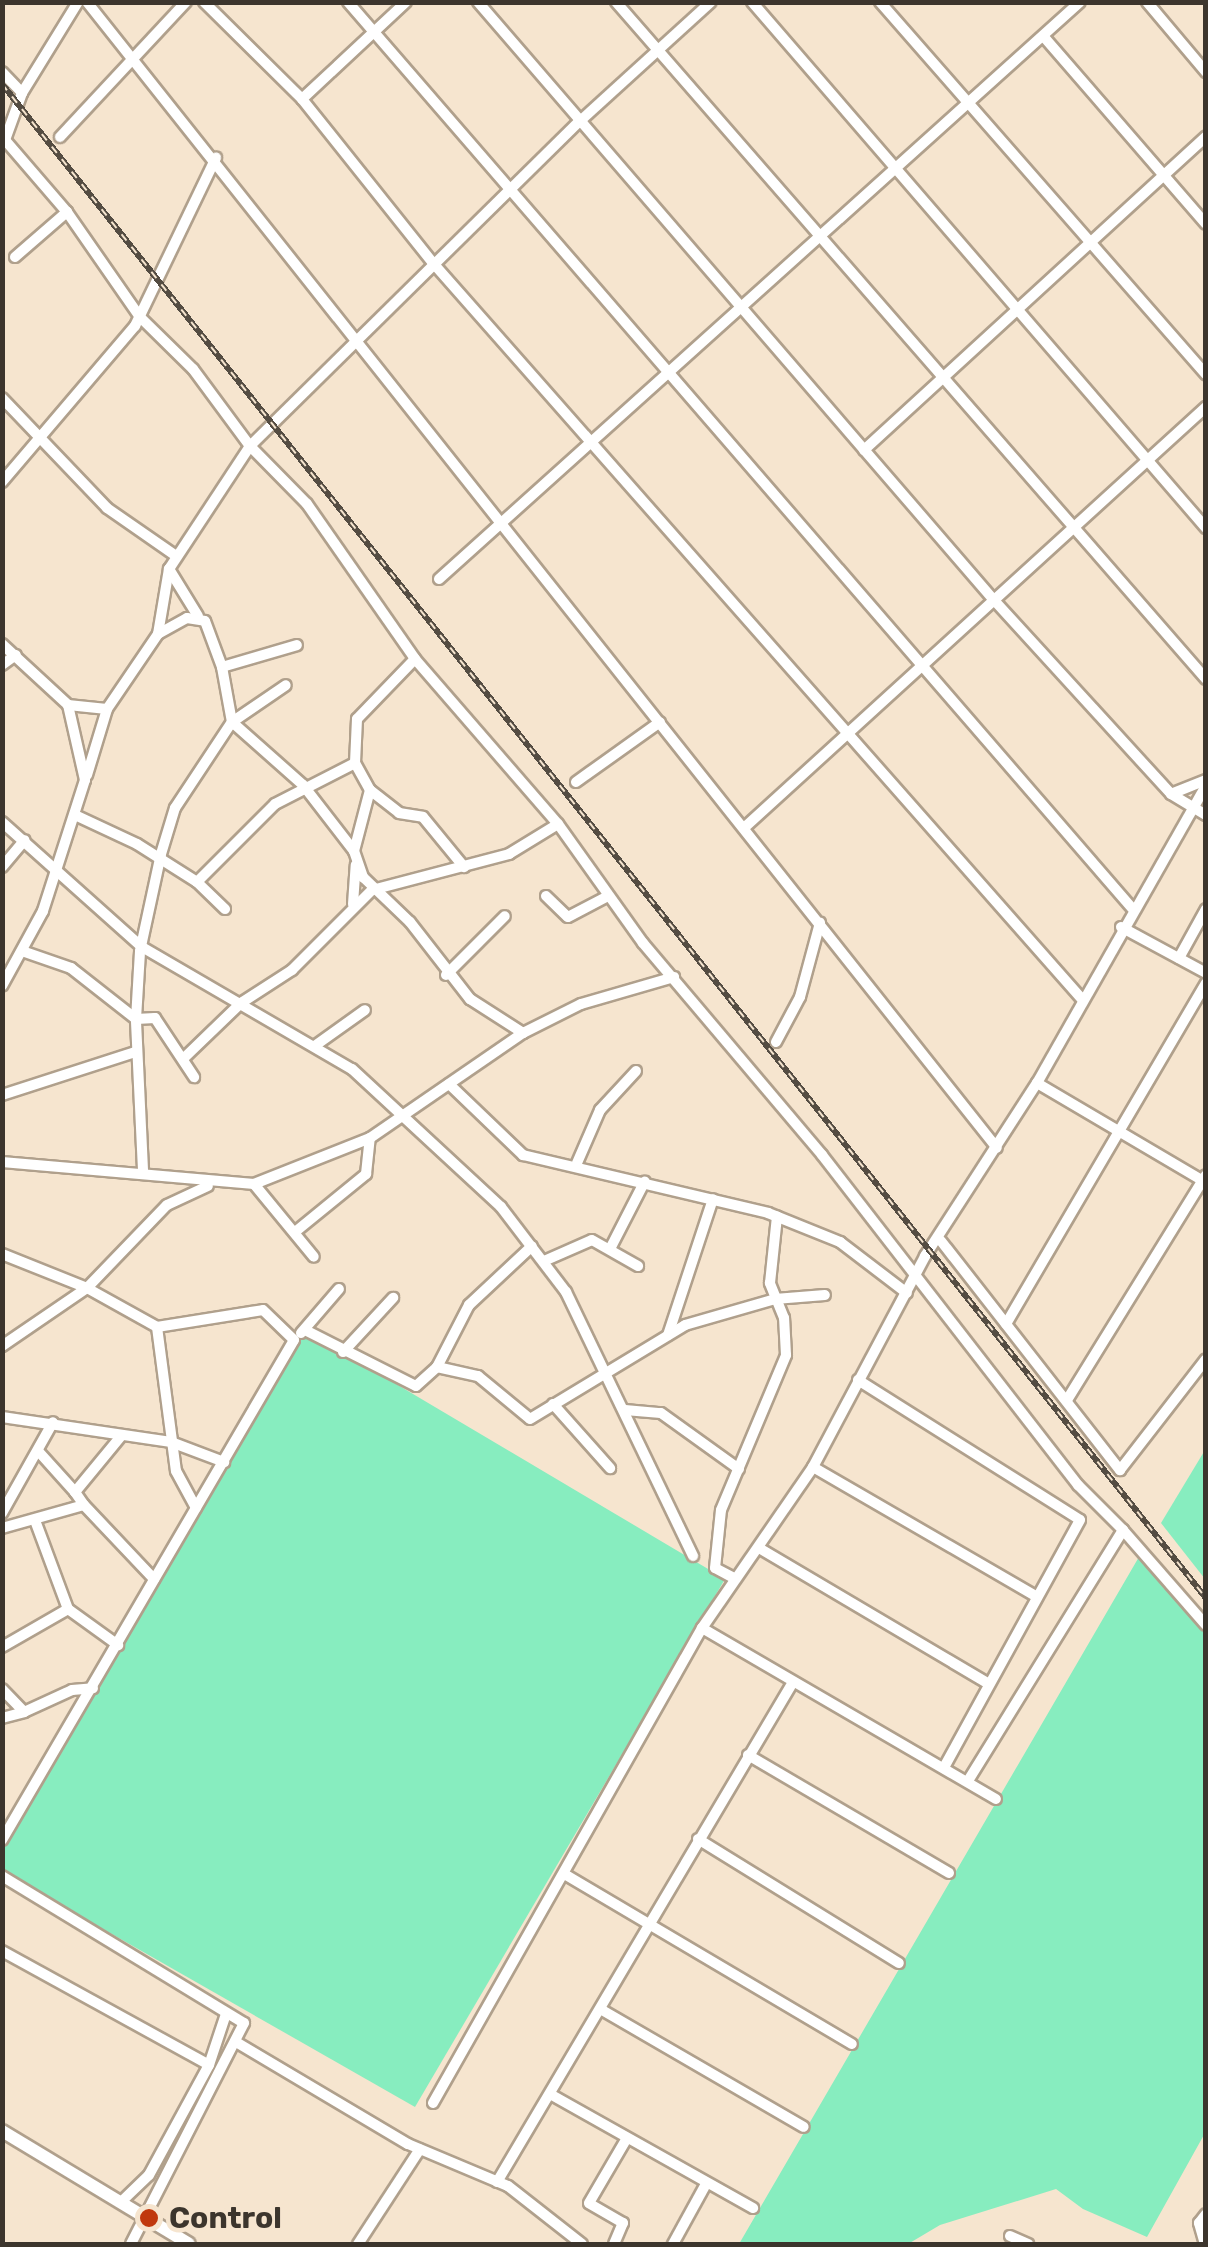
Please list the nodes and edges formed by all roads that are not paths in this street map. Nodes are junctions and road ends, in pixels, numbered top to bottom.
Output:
1 (78, 2) edge
2 (87, 2) edge
3 (186, 2) edge
4 (204, 2) edge
5 (348, 2) edge
6 (406, 2) edge
7 (478, 2) edge
8 (616, 2) edge
9 (711, 2) edge
10 (752, 2) edge
11 (880, 2) edge
12 (1080, 2) edge
13 (1147, 2) edge
14 (374, 32) junction
15 (1044, 37) junction
16 (658, 49) junction
17 (136, 57) junction
18 (2, 72) edge
19 (1206, 72) edge
20 (22, 93) junction
21 (302, 99) junction
22 (969, 105) junction
23 (579, 122) junction
24 (1206, 137) edge
25 (60, 138) dead end
26 (3, 141) edge
27 (216, 158) junction
28 (893, 169) junction
29 (1162, 175) junction
30 (506, 192) junction
31 (67, 212) junction
32 (1206, 224) edge
33 (819, 236) junction
34 (1090, 242) junction
35 (15, 257) dead end
36 (434, 262) junction
37 (745, 306) junction
38 (1015, 313) junction
39 (140, 317) junction
40 (357, 338) junction
41 (670, 373) junction
42 (1206, 375) edge
43 (942, 382) junction
44 (2, 398) edge
45 (1206, 406) edge
46 (43, 437) junction
47 (594, 443) junction
48 (250, 446) junction
49 (864, 450) junction
50 (1147, 460) junction
51 (2, 482) edge
52 (504, 523) junction
53 (1072, 528) junction
54 (1206, 528) edge
55 (176, 556) junction
56 (169, 569) junction
57 (439, 579) dead end
58 (993, 599) junction
59 (198, 616) junction
60 (158, 634) junction
61 (2, 644) edge
62 (297, 645) dead end
63 (16, 655) junction
64 (414, 659) junction
65 (2, 664) edge
66 (919, 666) junction
67 (222, 667) junction
68 (1206, 679) edge
69 (286, 685) dead end
70 (68, 705) junction
71 (107, 709) junction
72 (232, 722) junction
73 (660, 722) junction
74 (844, 732) junction
75 (355, 763) junction
76 (85, 780) junction
77 (576, 782) dead end
78 (1206, 782) edge
79 (303, 784) junction
80 (370, 790) junction
81 (1171, 794) junction
82 (1194, 807) junction
83 (75, 815) junction
84 (1206, 815) edge
85 (2, 822) edge
86 (558, 824) junction
87 (745, 827) junction
88 (25, 840) junction
89 (354, 852) junction
90 (160, 859) junction
91 (356, 864) junction
92 (2, 866) edge
93 (464, 867) junction
94 (56, 868) junction
95 (197, 882) junction
96 (372, 890) junction
97 (546, 896) dead end
98 (608, 896) junction
99 (353, 904) junction
100 (1132, 908) junction
101 (1206, 908) edge
102 (225, 909) dead end
103 (505, 916) dead end
104 (820, 923) junction
105 (1121, 927) junction
106 (142, 947) junction
107 (22, 951) junction
108 (1179, 958) junction
109 (1206, 973) edge
110 (446, 975) junction
111 (674, 976) junction
112 (1206, 983) edge
113 (2, 986) edge
114 (1080, 998) junction
115 (241, 1003) junction
116 (365, 1010) dead end
117 (136, 1019) junction
118 (522, 1033) junction
119 (776, 1042) dead end
120 (316, 1045) junction
121 (134, 1052) junction
122 (185, 1056) junction
123 (636, 1071) dead end
124 (194, 1077) dead end
125 (1037, 1083) junction
126 (449, 1084) junction
127 (2, 1095) edge
128 (403, 1117) junction
129 (1118, 1130) junction
130 (370, 1138) junction
131 (997, 1148) junction
132 (2, 1162) edge
133 (578, 1163) junction
134 (143, 1170) junction
135 (1204, 1180) edge
136 (645, 1181) junction
137 (254, 1184) junction
138 (209, 1185) junction
139 (713, 1199) junction
140 (776, 1216) junction
141 (295, 1232) junction
142 (941, 1240) junction
143 (532, 1246) junction
144 (610, 1249) junction
145 (2, 1254) edge
146 (314, 1257) dead end
147 (544, 1261) junction
148 (638, 1266) dead end
149 (918, 1277) junction
150 (87, 1288) junction
151 (340, 1289) dead end
152 (906, 1293) junction
153 (824, 1294) dead end
154 (393, 1298) dead end
155 (775, 1299) junction
156 (1006, 1324) junction
157 (157, 1327) junction
158 (305, 1330) junction
159 (667, 1337) junction
160 (294, 1340) junction
161 (2, 1346) edge
162 (343, 1352) junction
163 (1206, 1359) edge
164 (438, 1367) junction
165 (609, 1374) junction
166 (858, 1380) junction
167 (1067, 1400) junction
168 (553, 1404) junction
169 (625, 1410) junction
170 (2, 1418) edge
171 (54, 1422) junction
172 (122, 1435) junction
173 (171, 1442) junction
174 (39, 1452) junction
175 (224, 1462) junction
176 (812, 1467) junction
177 (610, 1468) dead end
178 (739, 1469) junction
179 (74, 1492) junction
180 (84, 1506) junction
181 (196, 1508) junction
182 (2, 1513) edge
183 (36, 1523) junction
184 (2, 1528) edge
185 (1123, 1530) junction
186 (759, 1548) junction
187 (693, 1556) dead end
188 (732, 1578) junction
189 (154, 1579) junction
190 (1037, 1597) junction
191 (68, 1609) junction
192 (1206, 1625) edge
193 (702, 1628) junction
194 (118, 1645) junction
195 (2, 1646) edge
196 (794, 1682) junction
197 (989, 1684) junction
198 (92, 1688) junction
199 (2, 1690) edge
200 (24, 1712) junction
201 (2, 1718) edge
202 (748, 1755) junction
203 (944, 1766) junction
204 (968, 1781) junction
205 (996, 1800) dead end
206 (698, 1839) junction
207 (2, 1840) edge
208 (949, 1873) dead end
209 (566, 1875) junction
210 (2, 1876) edge
211 (650, 1926) junction
212 (2, 1951) edge
213 (899, 1963) dead end
214 (602, 2010) junction
215 (226, 2014) junction
216 (236, 2042) junction
217 (852, 2044) dead end
218 (209, 2064) junction
219 (550, 2094) junction
220 (433, 2103) dead end
221 (804, 2128) dead end
222 (3, 2132) edge
223 (627, 2138) junction
224 (420, 2150) junction
225 (149, 2175) junction
226 (164, 2180) junction
227 (497, 2182) junction
228 (706, 2184) junction
229 (122, 2202) junction
230 (753, 2208) dead end
231 (1206, 2214) edge
232 (149, 2218) junction
233 (1010, 2236) dead end
234 (131, 2244) edge
235 (187, 2244) edge
236 (358, 2244) edge
237 (582, 2244) edge
238 (614, 2244) edge
239 (673, 2244) edge
240 (1028, 2244) edge
241 (1205, 2244) edge

1 - 20 street
2 - 17 street
3 - 17 street
4 - 21 street
5 - 14 street
6 - 14 street
7 - 23 street
8 - 16 street
9 - 16 street
10 - 28 street
11 - 22 street
12 - 15 street
13 - 19 street
14 - 21 street
14 - 30 street
15 - 22 street
15 - 29 street
16 - 23 street
16 - 33 street
17 - 25 street
17 - 27 street
18 - 20 street
20 - 26 street
21 - 36 street
22 - 28 street
22 - 34 street
23 - 30 street
23 - 37 street
24 - 29 street
26 - 31 street
27 - 39 street
27 - 40 street
28 - 33 street
28 - 38 street
29 - 32 street
29 - 34 street
30 - 36 street
30 - 41 street
31 - 35 street
31 - 39 street
33 - 37 street
33 - 43 street
34 - 38 street
34 - 42 street
36 - 40 street
36 - 47 street
37 - 41 street
37 - 49 street
38 - 43 street
38 - 50 street
39 - 46 street
39 - 48 street
40 - 48 street
40 - 52 street
41 - 47 street
41 - 66 street
43 - 49 street
43 - 53 street
44 - 46 street
45 - 50 street
46 - 51 street
46 - 55 street
47 - 52 street
47 - 74 street
48 - 55 street
48 - 64 street
49 - 58 street
50 - 53 street
50 - 54 street
52 - 57 street
52 - 73 street
53 - 58 street
53 - 68 street
55 - 56 street
56 - 59 street
56 - 60 street
58 - 66 street
58 - 81 street
59 - 60 street
59 - 67 street
60 - 71 street
61 - 63 street
62 - 67 street
63 - 65 street
63 - 70 street
64 - 75 street
64 - 86 street
66 - 74 street
66 - 100 street
67 - 72 street
69 - 72 street
70 - 71 street
70 - 76 street
71 - 76 street
72 - 79 street
72 - 90 street
73 - 77 street
73 - 87 street
74 - 87 street
74 - 114 street
75 - 79 street
75 - 80 street
76 - 83 street
78 - 81 street
78 - 82 street
79 - 89 street
79 - 95 street
80 - 89 street
80 - 93 street
81 - 82 street
82 - 84 street
82 - 100 street
83 - 90 street
83 - 94 street
85 - 88 street
86 - 93 street
86 - 98 street
87 - 104 street
88 - 92 street
88 - 94 street
89 - 91 street
90 - 95 street
90 - 106 street
91 - 96 street
91 - 99 street
93 - 96 street
94 - 106 street
94 - 107 street
95 - 102 street
96 - 99 street
96 - 110 street
97 - 98 street
98 - 111 street
99 - 115 street
100 - 105 street
101 - 108 street
103 - 110 street
104 - 119 street
104 - 131 street
105 - 108 street
105 - 114 street
106 - 115 street
106 - 117 street
107 - 113 street
107 - 117 street
108 - 109 street
110 - 118 street
111 - 118 street
111 - 149 street
112 - 129 street
114 - 125 street
115 - 120 street
115 - 122 street
116 - 120 street
117 - 121 street
117 - 122 street
118 - 126 street
120 - 128 street
121 - 127 street
121 - 134 street
122 - 124 street
123 - 133 street
125 - 129 street
125 - 131 street
126 - 128 street
126 - 133 street
128 - 130 street
128 - 143 street
129 - 135 street
129 - 156 street
130 - 137 street
130 - 141 street
131 - 142 street
132 - 134 street
133 - 136 street
134 - 138 street
135 - 167 street
136 - 139 street
136 - 144 street
137 - 138 street
137 - 141 street
138 - 150 street
139 - 140 street
139 - 159 street
140 - 152 street
140 - 155 street
141 - 146 street
142 - 149 street
142 - 156 street
143 - 147 street
143 - 164 street
144 - 147 street
144 - 148 street
145 - 150 street
147 - 165 street
149 - 152 street
149 - 185 street
150 - 157 street
150 - 161 street
151 - 158 street
152 - 166 street
153 - 155 street
154 - 162 street
155 - 159 street
155 - 178 street
156 - 167 street
157 - 160 street
157 - 173 street
158 - 160 street
158 - 162 street
159 - 165 street
160 - 175 street
162 - 164 street
163 - 167 street
164 - 168 street
165 - 168 street
165 - 169 street
166 - 176 street
166 - 190 street
168 - 177 street
169 - 178 street
169 - 187 street
170 - 171 street
171 - 172 street
171 - 174 street
172 - 173 street
172 - 179 street
173 - 175 street
173 - 181 street
174 - 179 street
174 - 182 street
175 - 181 street
176 - 186 street
176 - 190 street
178 - 188 street
179 - 180 street
180 - 183 street
180 - 189 street
181 - 189 street
183 - 184 street
183 - 191 street
185 - 192 street
185 - 204 street
186 - 188 street
186 - 197 street
188 - 193 street
189 - 194 street
190 - 197 street
191 - 194 street
191 - 195 street
193 - 196 street
193 - 209 street
194 - 198 street
196 - 202 street
196 - 203 street
197 - 203 street
198 - 200 street
198 - 207 street
199 - 200 street
200 - 201 street
202 - 206 street
202 - 208 street
203 - 204 street
204 - 205 street
206 - 211 street
206 - 213 street
209 - 211 street
209 - 220 street
210 - 215 street
211 - 214 street
211 - 217 street
212 - 218 street
214 - 219 street
214 - 221 street
215 - 216 street
215 - 218 street
216 - 224 street
216 - 226 street
218 - 225 street
219 - 223 street
219 - 227 street
222 - 229 main road
223 - 228 street
223 - 238 street
224 - 227 street
224 - 236 street
225 - 226 street
225 - 229 street
226 - 232 street
227 - 237 street
228 - 230 street
228 - 239 street
229 - 232 main road
231 - 241 street
232 - 234 street
232 - 235 main road
233 - 240 street

